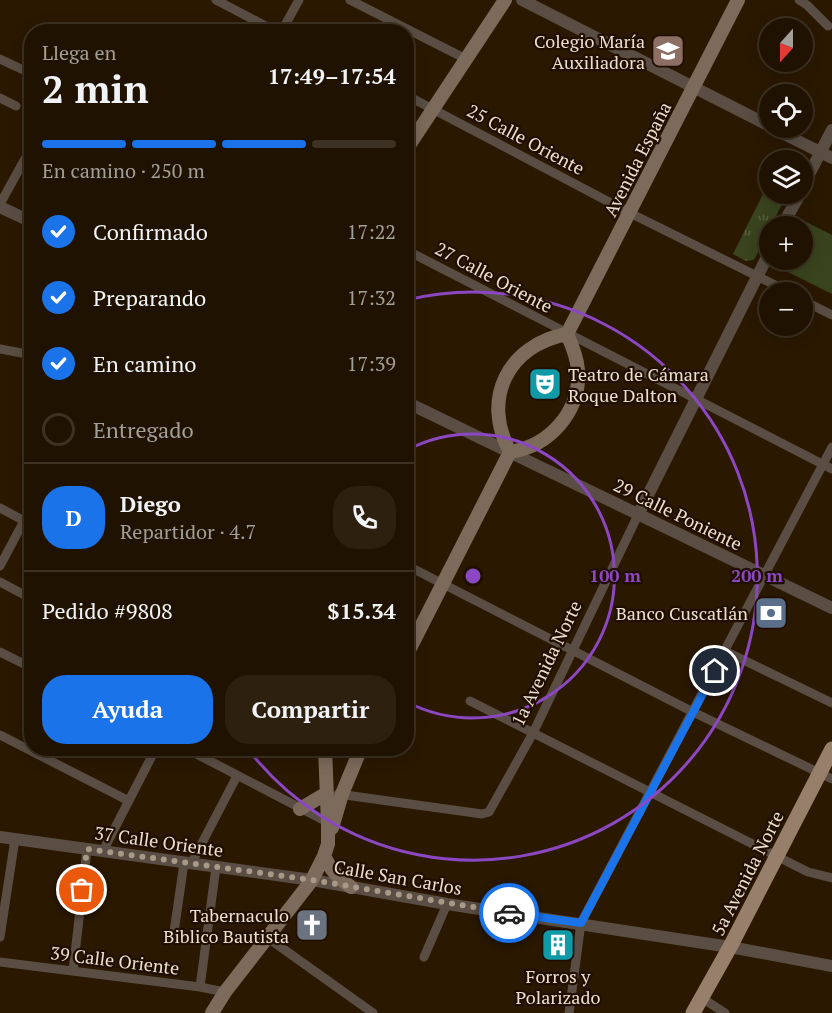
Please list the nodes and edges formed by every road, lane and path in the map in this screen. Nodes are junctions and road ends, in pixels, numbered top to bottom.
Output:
1 (216, 0) edge
2 (298, 0) edge
3 (350, 0) edge
4 (505, 0) edge
5 (522, 0) edge
6 (738, 0) edge
7 (799, 0) edge
8 (263, 24) edge
9 (284, 24) edge
10 (397, 24) edge
11 (828, 26) dead end
12 (414, 33) edge
13 (0, 59) edge
14 (466, 59) junction
15 (24, 70) edge
16 (693, 88) junction
17 (0, 98) edge
18 (414, 99) edge
19 (16, 106) dead end
20 (434, 108) junction
21 (759, 121) edge
22 (832, 130) edge
23 (414, 138) edge
24 (793, 138) edge
25 (827, 155) edge
26 (24, 161) edge
27 (813, 173) edge
28 (0, 206) edge
29 (630, 213) junction
30 (24, 218) edge
31 (414, 254) edge
32 (760, 270) edge
33 (757, 276) junction
34 (769, 282) edge
35 (813, 306) edge
36 (832, 315) edge
37 (567, 334) junction
38 (0, 349) edge
39 (24, 354) edge
40 (696, 399) junction
41 (414, 406) edge
42 (832, 447) edge
43 (510, 452) junction
44 (828, 467) edge
45 (0, 508) edge
46 (638, 515) junction
47 (24, 521) edge
48 (24, 529) edge
49 (0, 566) edge
50 (414, 568) edge
51 (765, 576) junction
52 (0, 582) edge
53 (442, 584) junction
54 (24, 594) edge
55 (832, 608) edge
56 (414, 640) edge
57 (572, 649) junction
58 (725, 651) junction
59 (0, 652) edge
60 (24, 665) edge
61 (470, 701) dead end
62 (832, 703) edge
63 (693, 712) junction
64 (533, 733) junction
65 (0, 735) edge
66 (24, 747) edge
67 (832, 749) edge
68 (41, 756) edge
69 (152, 756) edge
70 (200, 756) edge
71 (326, 756) edge
72 (327, 756) edge
73 (358, 756) edge
74 (355, 762) junction
75 (237, 776) junction
76 (826, 776) edge
77 (327, 793) junction
78 (651, 793) junction
79 (342, 794) junction
80 (129, 801) junction
81 (300, 809) junction
82 (331, 824) junction
83 (0, 837) edge
84 (15, 839) junction
85 (87, 849) junction
86 (326, 850) junction
87 (102, 851) junction
88 (778, 856) junction
89 (188, 863) junction
90 (216, 867) junction
91 (832, 878) edge
92 (312, 880) junction
93 (351, 887) junction
94 (447, 904) junction
95 (581, 923) junction
96 (0, 937) edge
97 (268, 938) junction
98 (173, 939) dead end
99 (730, 947) junction
100 (424, 957) dead end
101 (0, 962) edge
102 (832, 966) edge
103 (73, 971) junction
104 (200, 987) junction
105 (225, 992) junction
106 (702, 999) junction
107 (218, 1011) edge
108 (373, 1013) edge
109 (569, 1013) edge
110 (693, 1013) edge
111 (725, 1013) edge

1 - 8 street
2 - 9 street
3 - 10 street
4 - 14 main road
5 - 16 street
6 - 16 main road, Avenida España
7 - 11 street
12 - 14 street
13 - 15 street
14 - 20 main road
16 - 21 street
16 - 29 main road, Avenida España
17 - 19 street
18 - 20 street, 25 Calle Oriente
20 - 23 main road
20 - 29 street, 25 Calle Oriente
22 - 25 street
24 - 25 street
25 - 27 street
26 - 28 street
28 - 30 street
29 - 33 street, 25 Calle Oriente
29 - 37 main road, Avenida España
31 - 37 street, 27 Calle Oriente
32 - 33 street, 1a Avenida Norte
33 - 34 street, 25 Calle Oriente
33 - 40 street, 1a Avenida Norte
35 - 36 street
37 - 40 street, 27 Calle Oriente
37 - 43 main road
37 - 43 main road
38 - 39 street
40 - 44 street, 27 Calle Oriente
40 - 46 street, 1a Avenida Norte
41 - 43 street, 29 Calle Poniente
42 - 44 street
43 - 46 street, 29 Calle Poniente
43 - 53 main road
44 - 51 street
45 - 47 street
46 - 51 street, 29 Calle Poniente
46 - 57 street, 1a Avenida Norte
48 - 49 street
50 - 53 street
51 - 55 street, 29 Calle Poniente
51 - 58 street
52 - 54 street
53 - 56 main road
53 - 57 street
57 - 63 street
57 - 64 street, 1a Avenida Norte
58 - 62 street
58 - 63 street
59 - 60 street
61 - 64 street
63 - 76 street
63 - 78 street
64 - 78 street
64 - 79 street, 1a Avenida Norte
65 - 66 street
67 - 76 main road, 5a Avenida Norte
68 - 80 street
69 - 80 street
70 - 75 street
71 - 77 main road
72 - 74 main road
73 - 74 main road
74 - 79 main road
75 - 81 street
75 - 89 street
76 - 88 main road, 5a Avenida Norte
77 - 79 street, 1a Avenida Norte
77 - 81 main road
77 - 82 main road
78 - 88 street
78 - 95 street
79 - 82 main road
80 - 87 street
81 - 82 street
82 - 86 main road
83 - 84 street, 37 Calle Oriente
84 - 85 street, 37 Calle Oriente
84 - 96 street
85 - 87 street, 37 Calle Oriente
85 - 103 street
86 - 92 main road
86 - 93 main road
87 - 89 street, 37 Calle Oriente
88 - 91 street
88 - 99 main road, 5a Avenida Norte
89 - 90 street, 37 Calle Oriente
89 - 98 street
90 - 92 street, 37 Calle Oriente
90 - 104 street
92 - 93 street, Calle San Carlos
92 - 97 main road
93 - 94 street, Calle San Carlos
94 - 95 street, Calle San Carlos
94 - 100 street
95 - 99 street, Calle San Carlos
95 - 109 street
97 - 105 main road
97 - 108 street
99 - 102 street, Calle San Carlos
99 - 106 main road, 5a Avenida Norte
101 - 103 street, 39 Calle Oriente
103 - 104 street, 39 Calle Oriente
104 - 105 street, 39 Calle Oriente
105 - 107 main road
106 - 110 main road, 5a Avenida Norte
106 - 111 street

